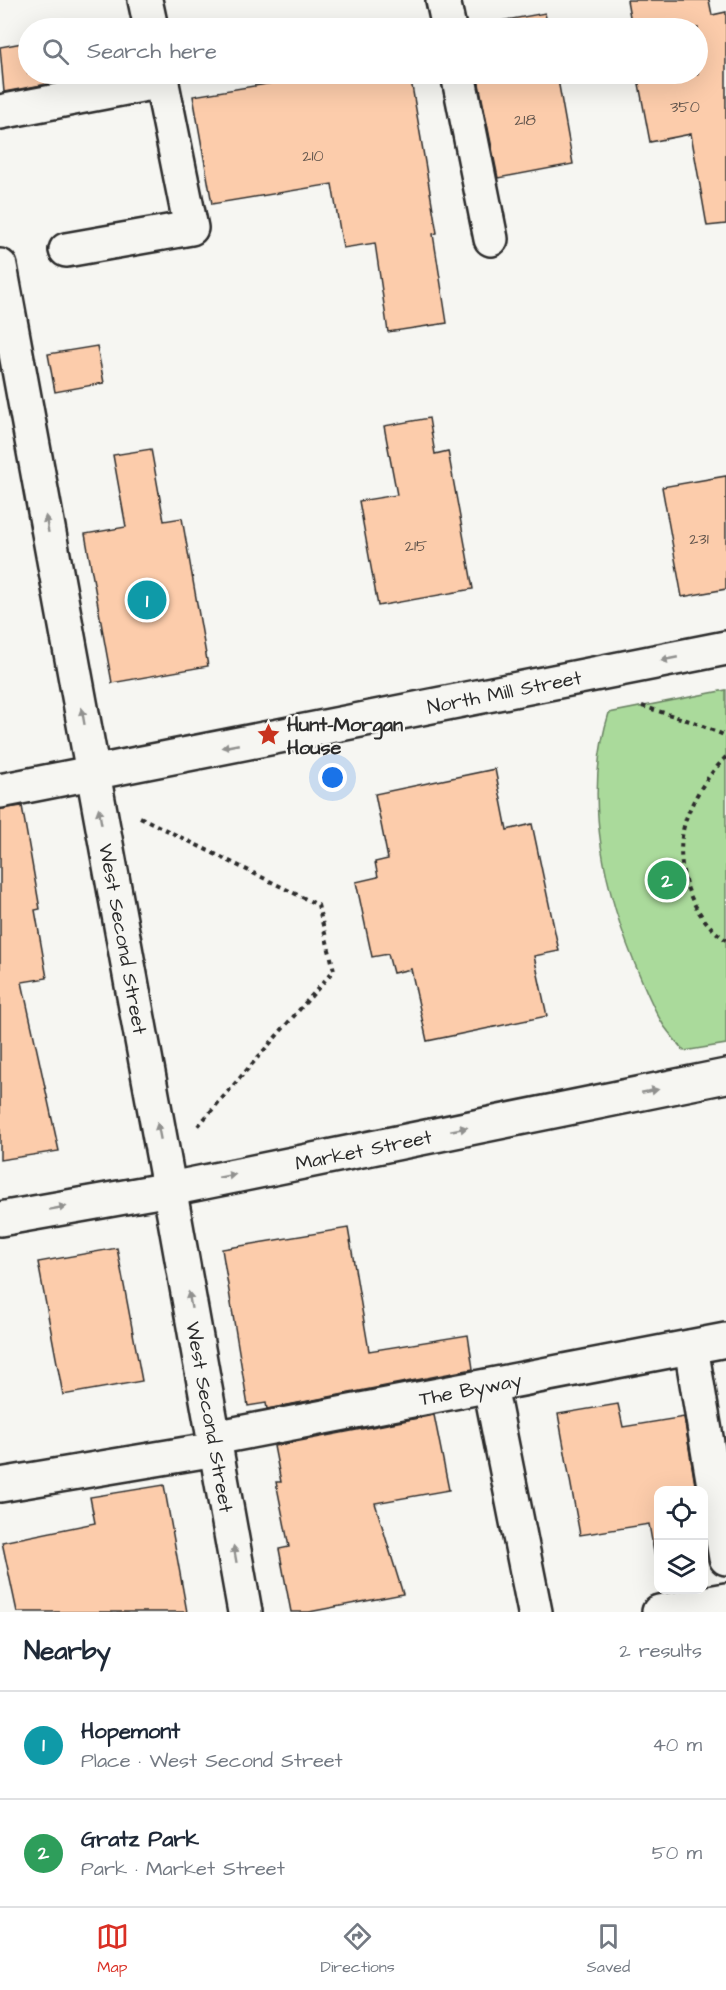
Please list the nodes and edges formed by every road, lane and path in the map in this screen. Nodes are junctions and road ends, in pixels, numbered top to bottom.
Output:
1 (145, 0) edge
2 (443, 0) edge
3 (149, 18) edge
4 (447, 18) edge
5 (128, 84) edge
6 (162, 84) edge
7 (460, 84) edge
8 (0, 111) edge
9 (491, 239) dead end
10 (66, 250) dead end
11 (0, 266) edge
12 (6, 337) edge
13 (726, 648) edge
14 (642, 706) dead end
15 (726, 736) edge
16 (726, 756) edge
17 (93, 773) junction
18 (0, 791) edge
19 (132, 813) dead end
20 (726, 940) edge
21 (726, 1076) edge
22 (193, 1131) dead end
23 (170, 1189) junction
24 (0, 1219) edge
25 (726, 1340) edge
26 (692, 1347) junction
27 (490, 1386) junction
28 (215, 1444) junction
29 (0, 1485) edge
30 (726, 1558) edge
31 (726, 1600) edge
32 (245, 1612) edge
33 (535, 1612) edge
34 (659, 1612) edge

1 - 3 street
2 - 4 street
5 - 8 street
6 - 10 street
7 - 9 street
11 - 12 street, West Second Street
17 -> 12 street, West Second Street
13 -> 17 street, North Mill Street
14 - 15 path
16 - 20 path
17 - 18 street, North Mill Street
23 -> 17 street, West Second Street
19 - 22 path
23 -> 21 street, Market Street
24 -> 23 street, Market Street
28 -> 23 street, West Second Street
25 - 26 street, The Byway
26 - 27 street, The Byway
26 - 30 street
27 - 28 street, The Byway
27 - 33 street
28 - 29 street, The Byway
32 -> 28 street, West Second Street
31 - 34 street

